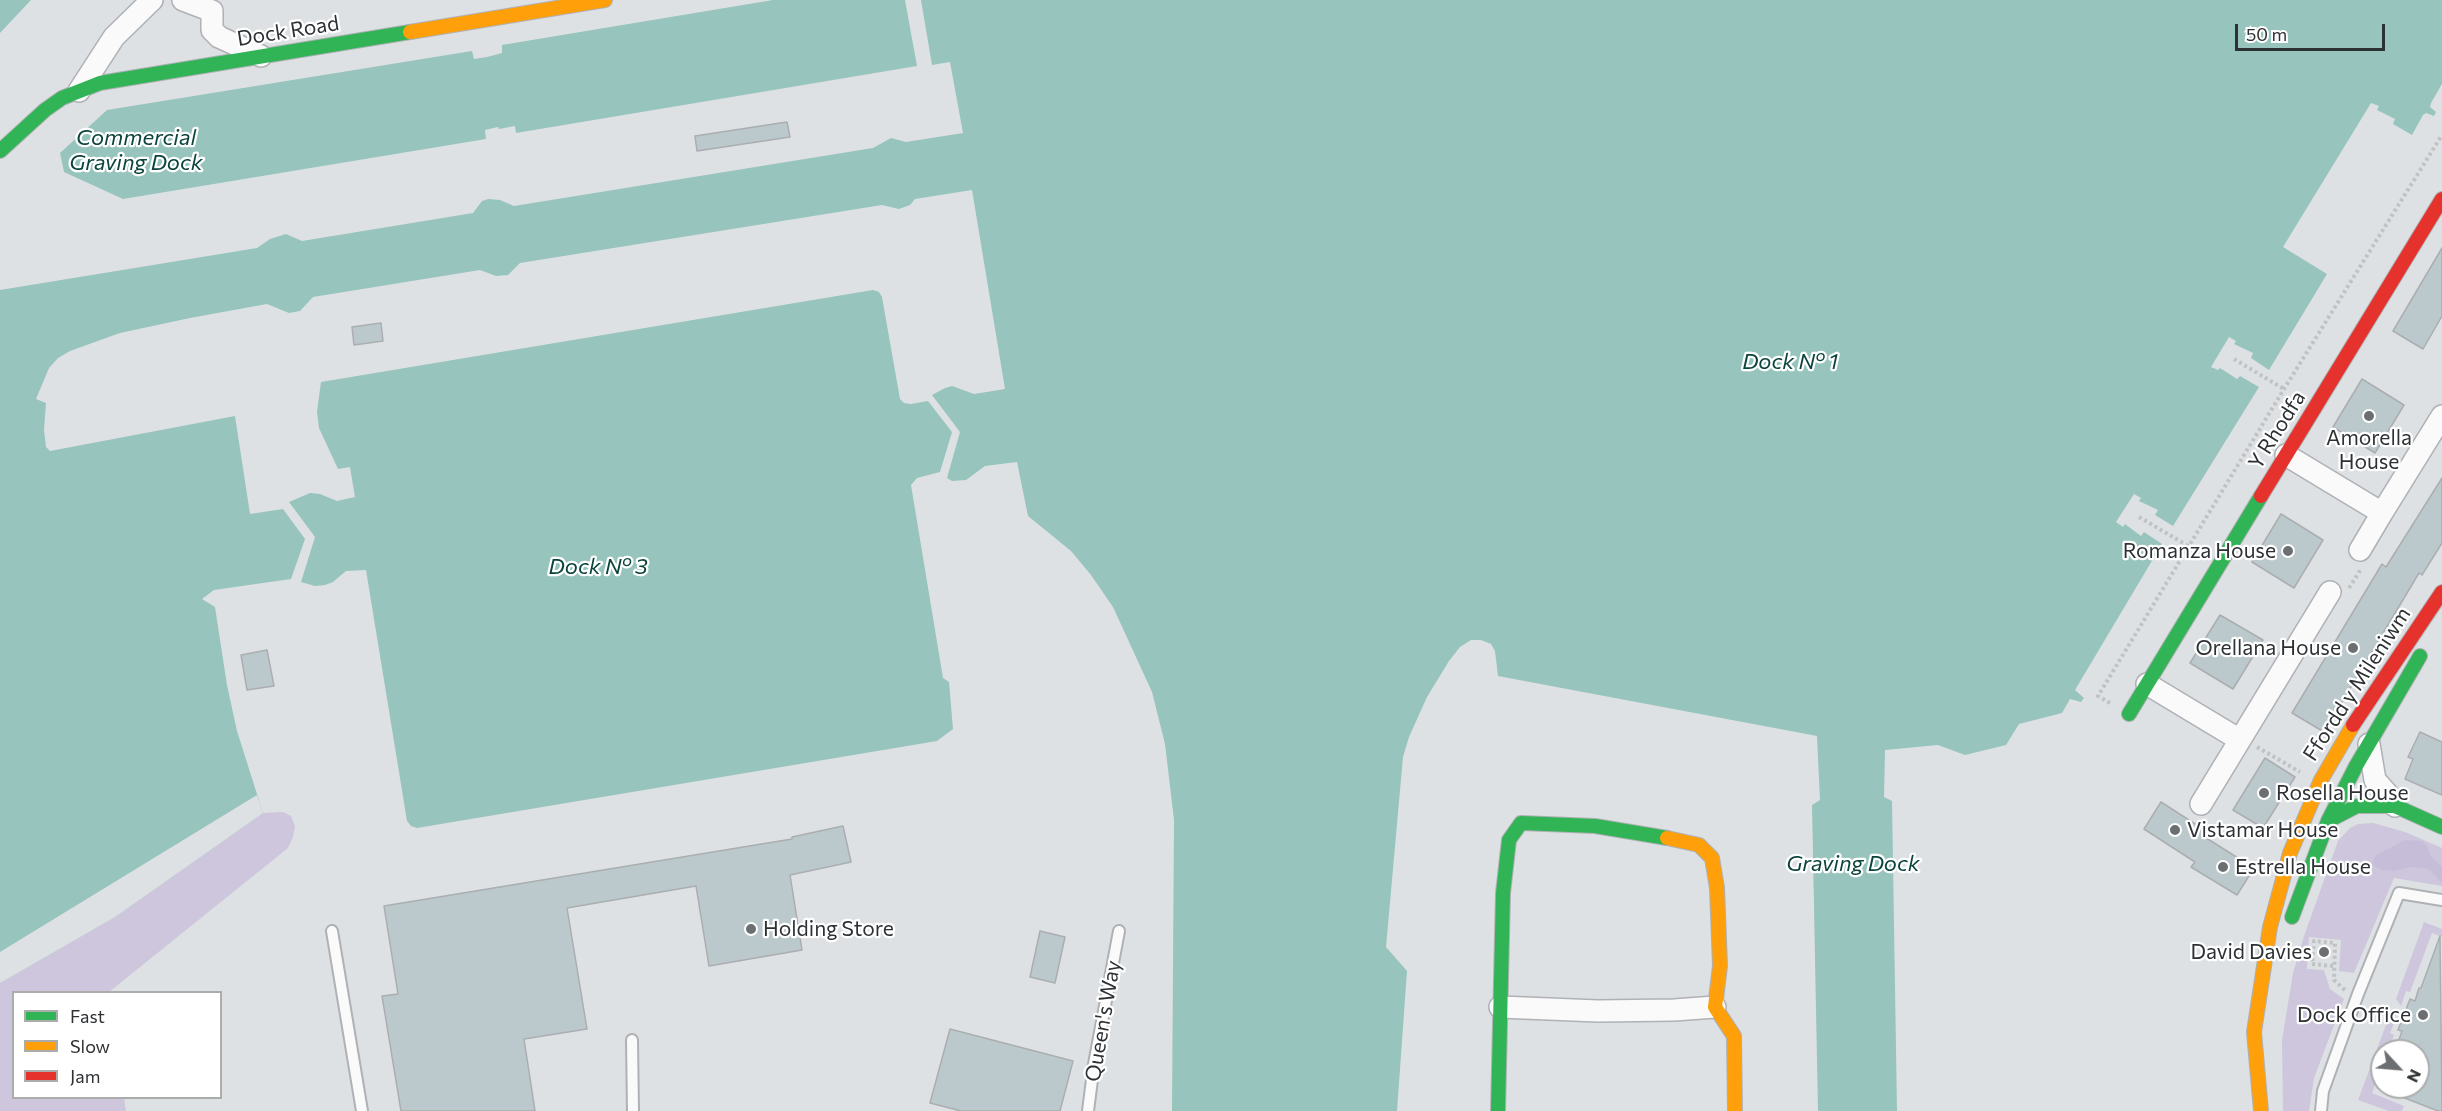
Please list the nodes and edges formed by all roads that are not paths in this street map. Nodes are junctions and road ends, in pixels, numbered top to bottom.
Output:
1 (152, 0) edge
2 (183, 0) edge
3 (604, 0) edge
4 (213, 5) edge
5 (261, 57) junction
6 (79, 91) junction
7 (0, 151) edge
8 (2442, 199) edge
9 (2442, 416) edge
10 (2286, 454) junction
11 (2382, 513) junction
12 (2360, 550) road end
13 (2330, 592) road end
14 (2442, 592) edge
15 (2425, 647) dead end
16 (2147, 684) junction
17 (2129, 714) dead end
18 (2245, 742) junction
19 (2369, 744) junction
20 (2201, 804) dead end
21 (2395, 806) junction
22 (2328, 821) junction
23 (2442, 827) edge
24 (2442, 900) edge
25 (2289, 926) dead end
26 (332, 931) dead end
27 (1119, 931) dead end
28 (2280, 959) dead end
29 (1500, 1007) junction
30 (1716, 1007) junction
31 (632, 1040) dead end
32 (2259, 1081) junction
33 (362, 1111) edge
34 (633, 1111) edge
35 (1088, 1111) edge
36 (1498, 1111) edge
37 (1735, 1111) edge
38 (2260, 1111) edge
39 (2321, 1111) edge

1 - 6 street
2 - 4 street
3 - 5 street, Dock Road
4 - 5 street
5 - 6 street, Dock Road
6 - 7 street, Dock Road
8 - 10 street, Y Rhodfa
9 - 11 street
10 - 11 street
10 - 16 street, Y Rhodfa
11 - 12 street
13 - 18 street
14 - 32 street, Ffordd y Mileniwm
15 - 19 street, Ffordd y Mileniwm
16 - 17 street, Y Rhodfa
16 - 18 street
18 - 20 street
19 - 21 street
19 - 22 street, Ffordd y Mileniwm
21 - 22 street
21 - 23 street
22 - 25 street, Ffordd y Mileniwm
24 - 39 lane
26 - 33 lane
27 - 35 lane, Queen's Way
28 - 32 street, Ffordd y Mileniwm
29 - 30 street
29 - 30 street
29 - 36 street
30 - 37 street
31 - 34 lane
32 - 38 street, Ffordd y Mileniwm

